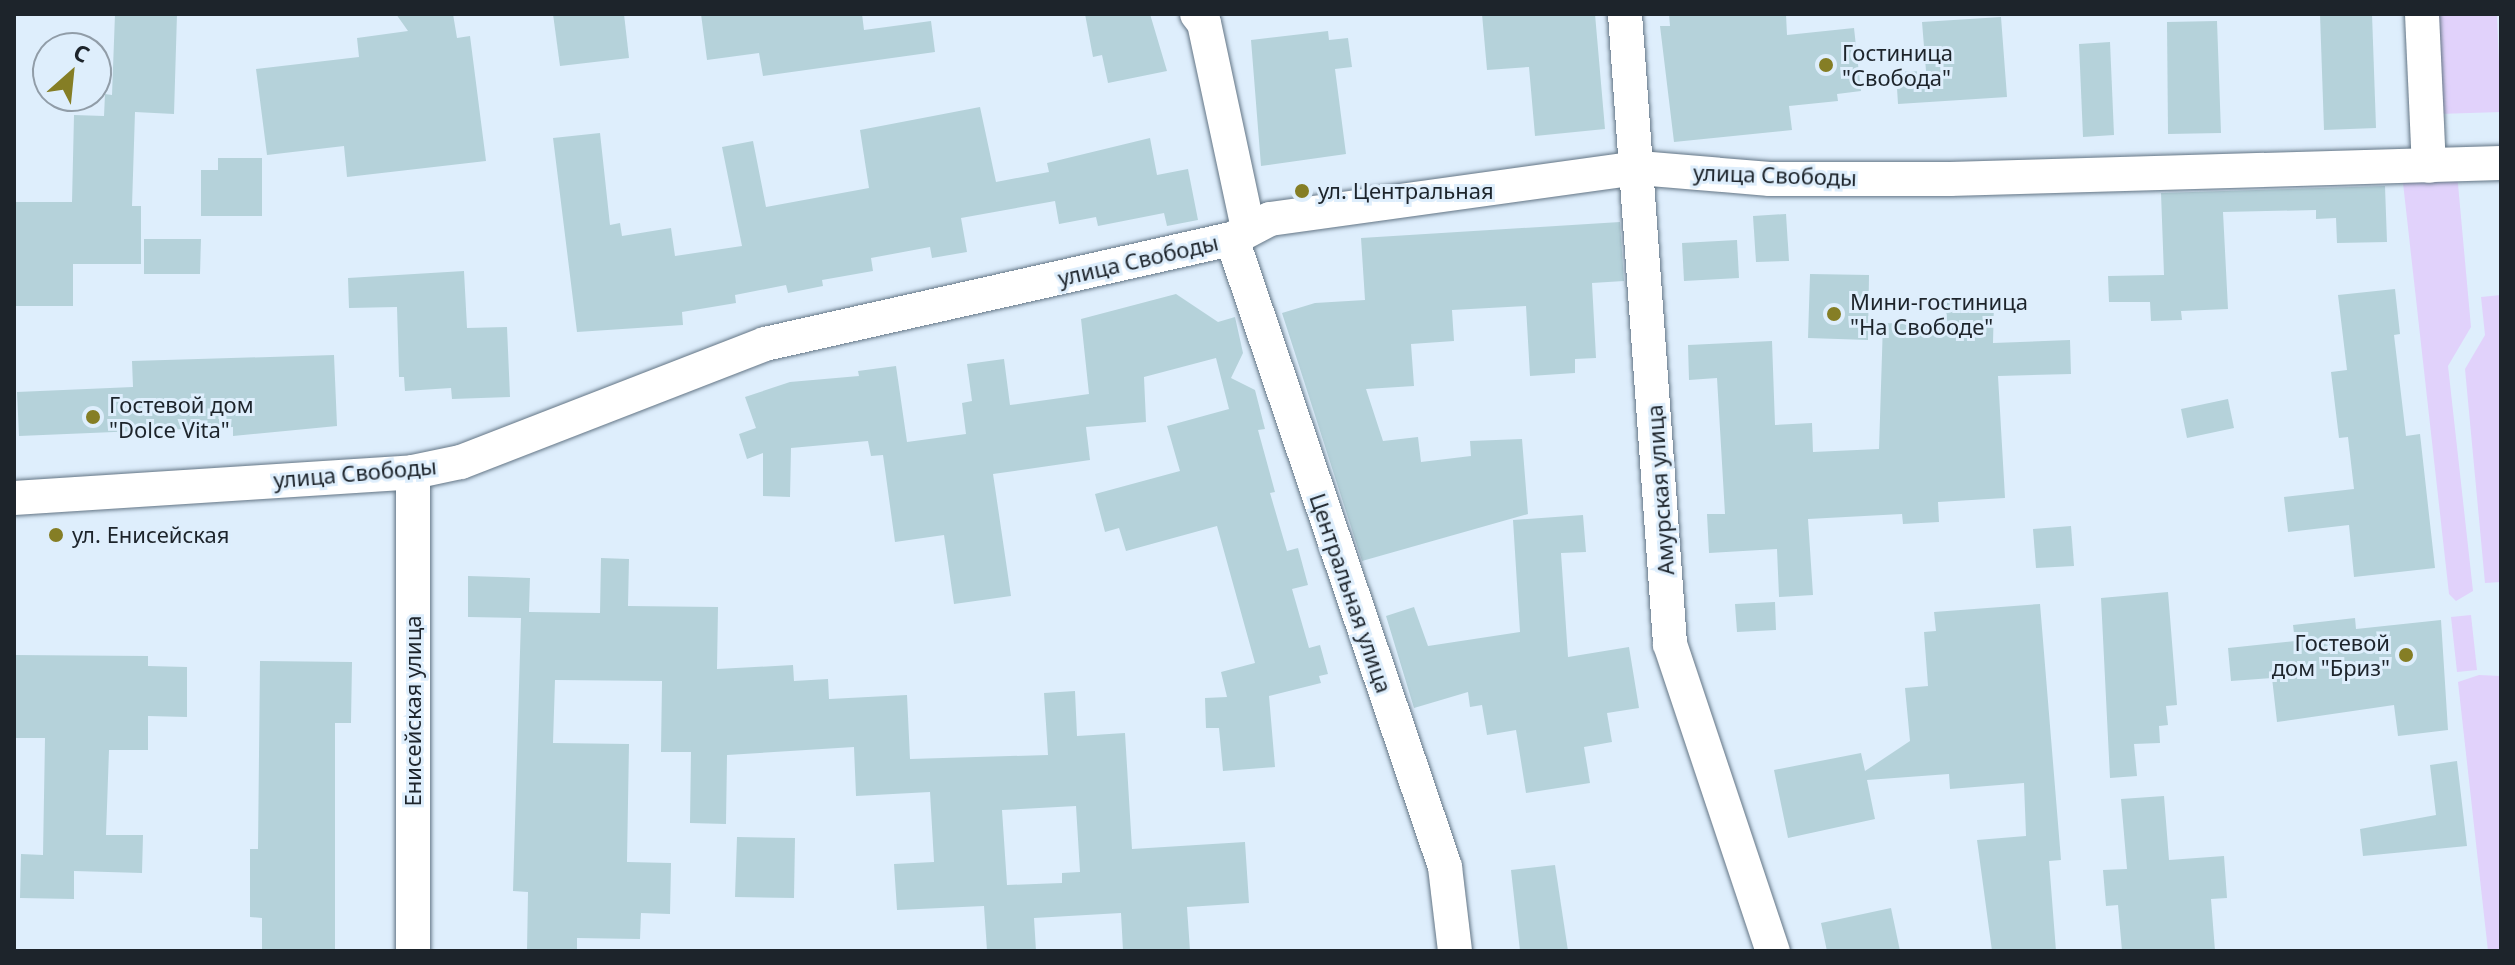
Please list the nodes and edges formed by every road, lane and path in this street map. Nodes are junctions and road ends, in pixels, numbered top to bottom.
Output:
1 (1197, 14) edge
2 (1625, 14) edge
3 (2422, 14) edge
4 (2501, 163) edge
5 (2429, 166) junction
6 (1639, 168) junction
7 (1240, 234) junction
8 (413, 472) junction
9 (14, 498) edge
10 (413, 951) edge
11 (1455, 951) edge
12 (1773, 951) edge

1 - 7 street, Центральная улица
2 - 6 street, Амурская улица
3 - 5 street
4 - 5 street, улица Свободы
5 - 6 street, улица Свободы
6 - 7 street, улица Свободы
6 - 12 street, Амурская улица
7 - 8 street, улица Свободы
7 - 11 street, Центральная улица
8 - 9 street, улица Свободы
8 - 10 street, Енисейская улица

